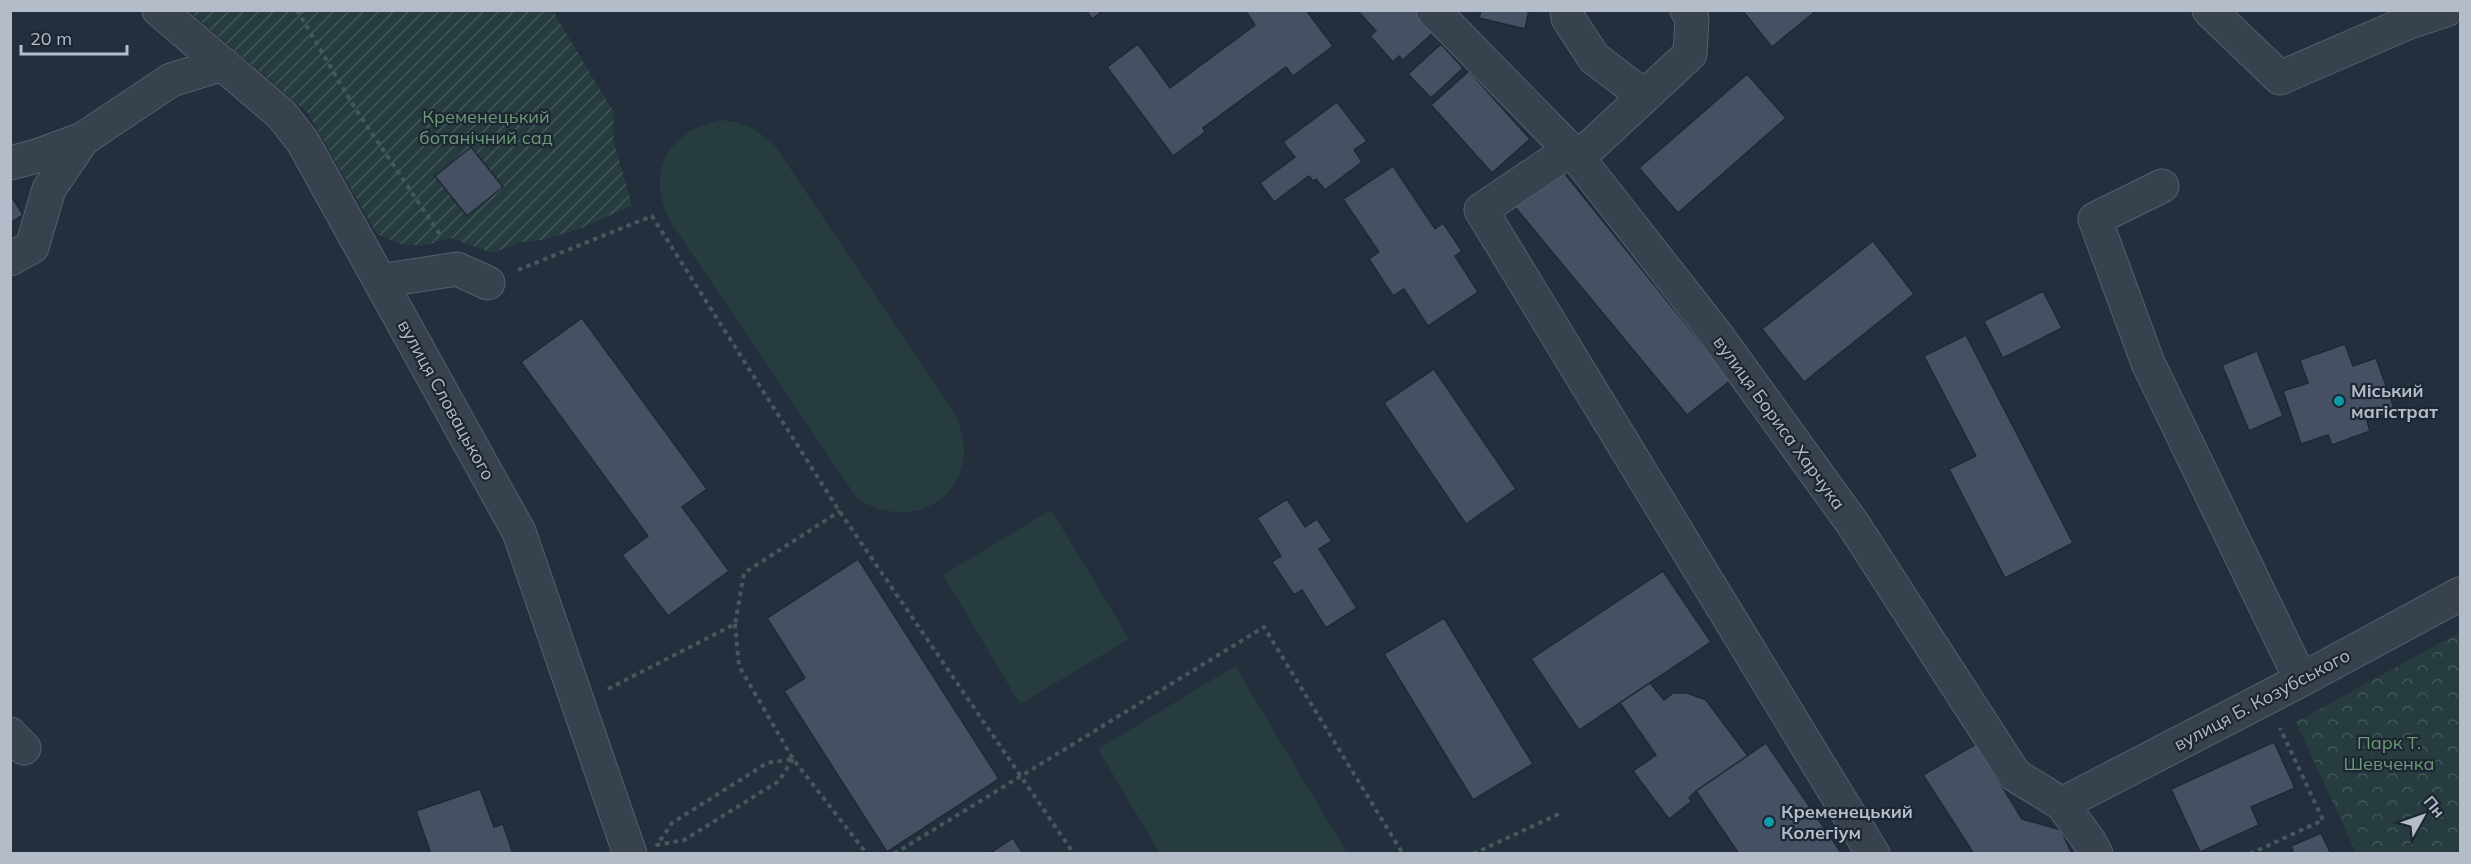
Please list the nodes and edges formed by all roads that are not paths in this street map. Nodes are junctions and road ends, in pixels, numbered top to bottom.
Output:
1 (159, 10) edge
2 (1567, 10) edge
3 (1687, 10) edge
4 (2210, 10) edge
5 (2446, 10) edge
6 (1436, 12) edge
7 (223, 64) junction
8 (1644, 96) junction
9 (83, 139) junction
10 (1574, 154) junction
11 (10, 163) edge
12 (2162, 186) dead end
13 (10, 260) edge
14 (380, 281) junction
15 (488, 283) road end
16 (2460, 594) edge
17 (2301, 680) junction
18 (2062, 804) junction
19 (630, 854) edge
20 (1873, 854) edge
21 (2096, 854) edge

1 - 7 street, вулиця Словацького
2 - 8 street
3 - 8 street
4 - 5 street
6 - 10 street, вулиця Бориса Харчука
7 - 9 street
7 - 14 street, вулиця Словацького
8 - 10 street
9 - 11 street
9 - 13 street
10 - 18 street, вулиця Бориса Харчука
10 - 20 street
12 - 17 street
14 - 15 street
14 - 19 street, вулиця Словацького
16 - 17 street, вулиця Б. Козубського
17 - 18 street, вулиця Б. Козубського
18 - 21 street, вулиця Бориса Харчука

